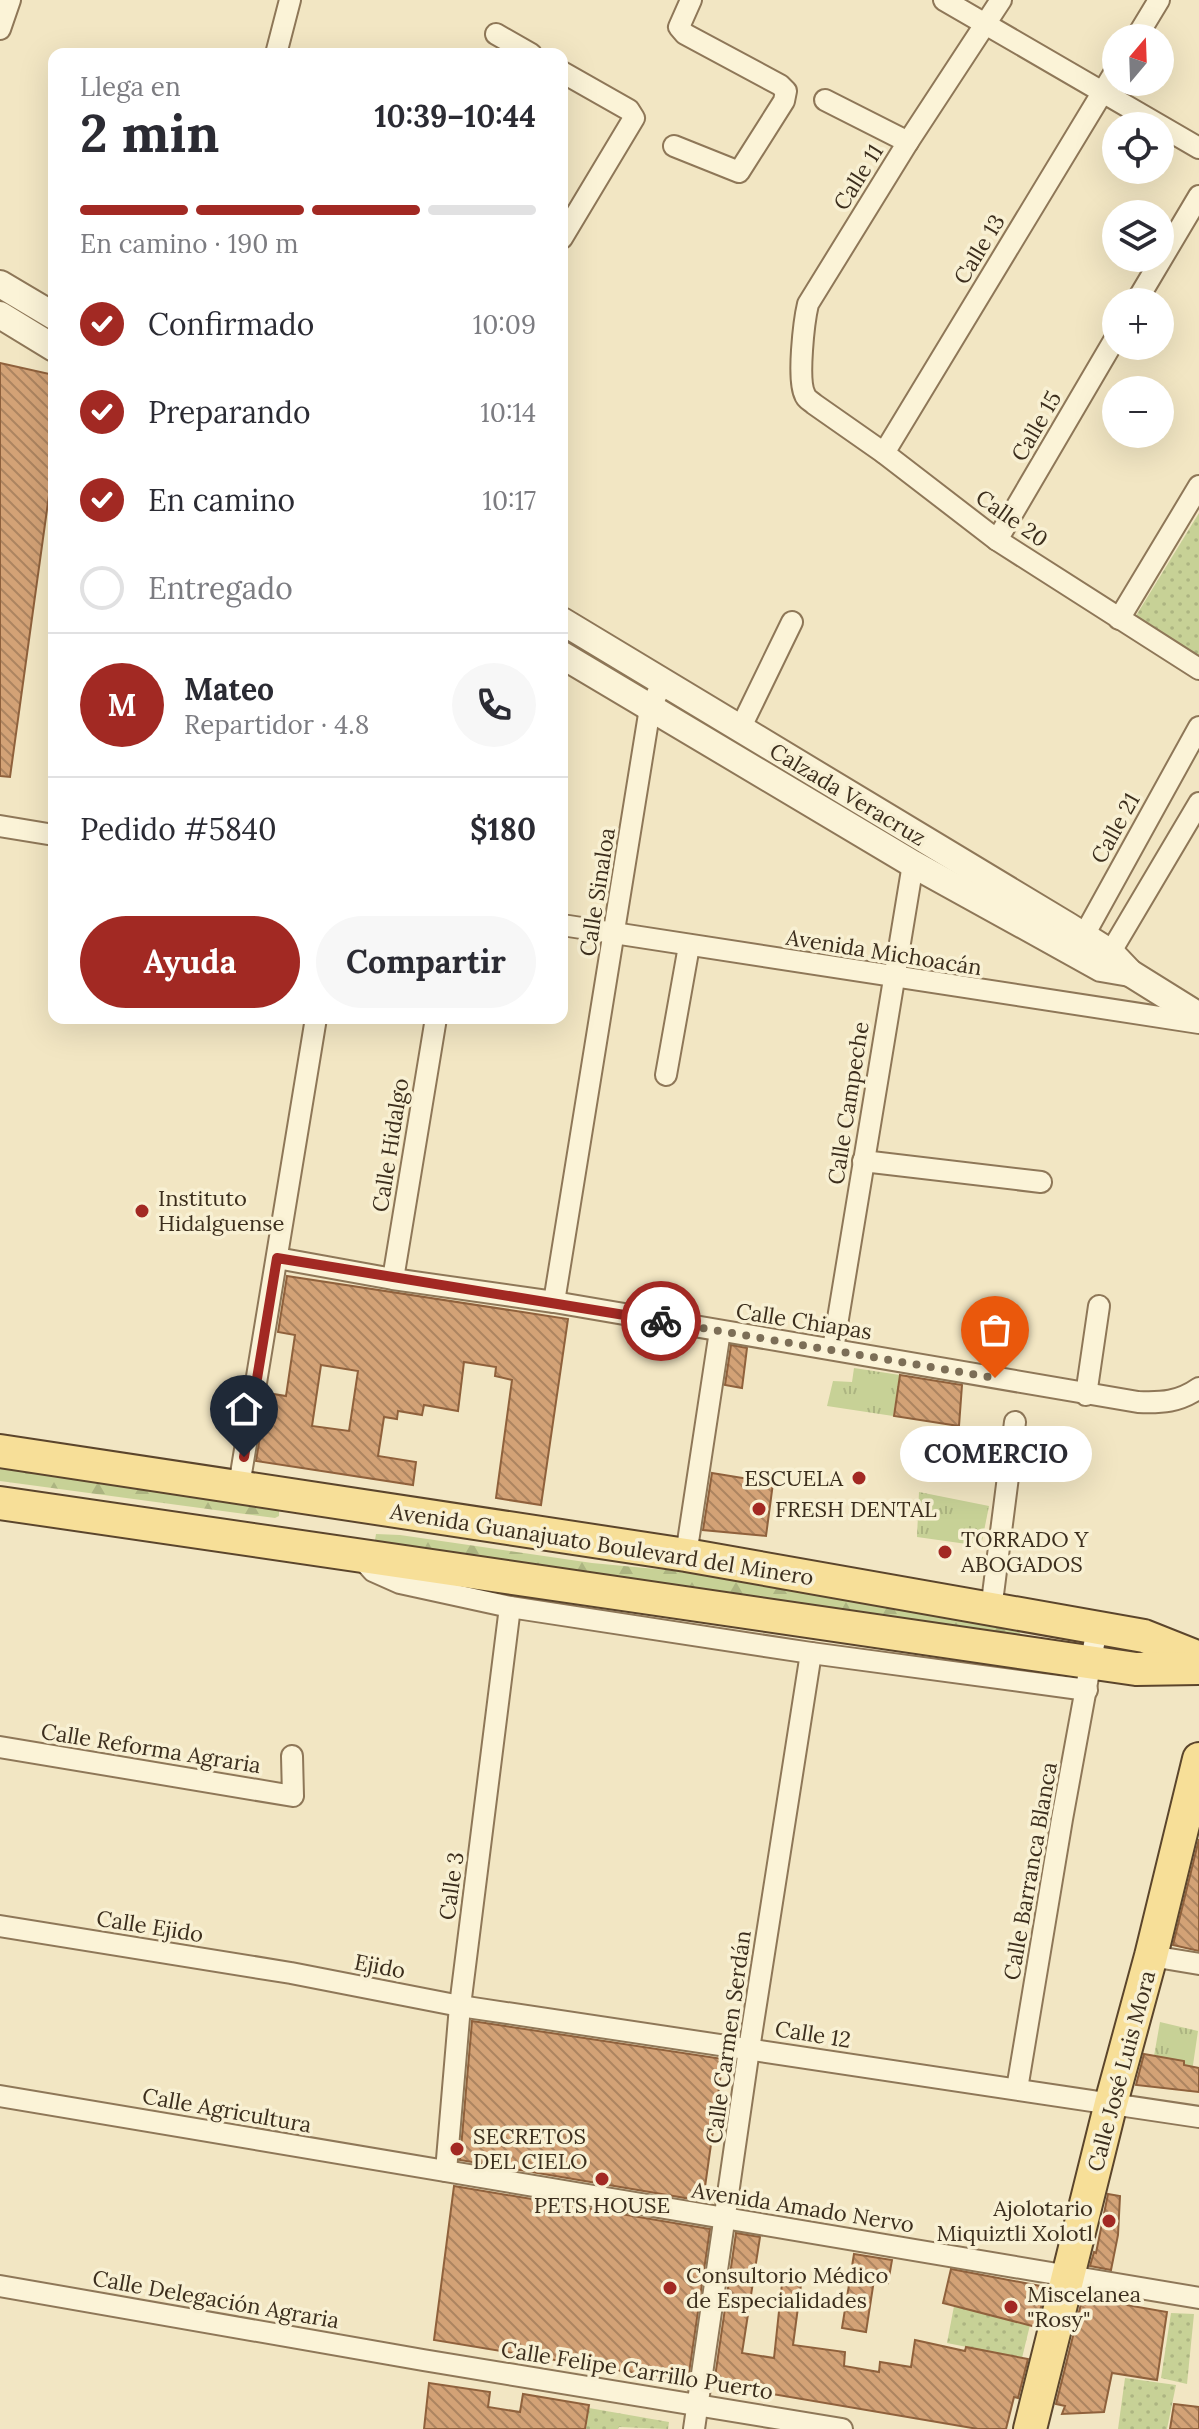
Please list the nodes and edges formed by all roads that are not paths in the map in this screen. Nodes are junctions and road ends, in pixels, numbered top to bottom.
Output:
1 (10, 0) edge
2 (290, 0) edge
3 (691, 0) edge
4 (944, 0) edge
5 (1001, 0) edge
6 (1159, 0) edge
7 (1144, 24) edge
8 (987, 25) junction
9 (0, 29) edge
10 (496, 34) dead end
11 (278, 48) edge
12 (520, 48) edge
13 (568, 75) edge
14 (1102, 91) edge
15 (1102, 94) edge
16 (1110, 96) edge
17 (825, 100) dead end
18 (908, 142) junction
19 (674, 146) dead end
20 (1199, 148) edge
21 (1199, 196) edge
22 (568, 228) edge
23 (1144, 288) edge
24 (11, 290) edge
25 (48, 312) edge
26 (1, 316) edge
27 (48, 344) edge
28 (1103, 360) edge
29 (805, 395) joint
30 (884, 453) junction
31 (1199, 486) edge
32 (997, 540) junction
33 (1119, 619) junction
34 (792, 622) dead end
35 (568, 625) edge
36 (568, 659) edge
37 (1199, 669) edge
38 (663, 682) junction
39 (650, 708) junction
40 (1199, 727) edge
41 (740, 729) junction
42 (1199, 803) edge
43 (0, 826) edge
44 (48, 834) edge
45 (913, 864) junction
46 (568, 926) edge
47 (615, 934) junction
48 (1078, 944) junction
49 (689, 946) junction
50 (1106, 961) junction
51 (893, 978) junction
52 (1199, 1016) edge
53 (1199, 1023) edge
54 (315, 1024) edge
55 (435, 1024) edge
56 (666, 1075) dead end
57 (863, 1161) junction
58 (1041, 1182) dead end
59 (277, 1258) junction
60 (393, 1279) junction
61 (554, 1302) junction
62 (1099, 1306) dead end
63 (720, 1331) junction
64 (833, 1349) junction
65 (1199, 1388) edge
66 (1086, 1395) junction
67 (1015, 1422) dead end
68 (0, 1451) edge
69 (239, 1486) junction
70 (277, 1492) junction
71 (0, 1502) edge
72 (648, 1549) junction
73 (686, 1555) junction
74 (360, 1557) junction
75 (510, 1607) junction
76 (991, 1610) junction
77 (1097, 1628) junction
78 (811, 1653) junction
79 (1199, 1658) edge
80 (1199, 1668) edge
81 (1090, 1676) junction
82 (0, 1747) edge
83 (292, 1756) dead end
84 (1199, 1759) edge
85 (1188, 1840) edge
86 (0, 1926) edge
87 (1151, 1956) junction
88 (1199, 1964) edge
89 (291, 1973) joint
90 (460, 2006) junction
91 (749, 2049) junction
92 (1017, 2089) junction
93 (0, 2096) edge
94 (1111, 2103) junction
95 (1199, 2117) edge
96 (446, 2171) junction
97 (726, 2219) junction
98 (1069, 2275) junction
99 (0, 2286) edge
100 (1199, 2298) edge
101 (423, 2360) joint
102 (698, 2404) junction
103 (694, 2429) edge
104 (842, 2429) edge
105 (1030, 2429) edge

1 - 9 street
2 - 11 street
3 - 19 street
4 - 8 street
5 - 8 street, Calle 11
6 - 7 street
8 - 14 street
8 - 18 street, Calle 11
10 - 12 street
13 - 22 street
15 - 30 street, Calle 13
16 - 20 street
17 - 18 street
18 - 29 street, Calle 11
21 - 23 street
24 - 25 street
24 - 26 street
26 - 27 street
28 - 32 street, Calle 15
29 - 30 street, Calle 20
30 - 32 street, Calle 20
31 - 33 street
32 - 33 street, Calle 20
33 - 37 street, Calle 20
34 - 41 street
35 - 38 street, Calzada Veracruz
36 - 39 street, Calzada Veracruz
38 - 39 street, Calle Sinaloa
38 - 41 street, Calzada Veracruz
39 - 45 street, Calzada Veracruz
39 - 47 street, Calle Sinaloa
40 - 48 street, Calle 21
41 - 48 street, Calzada Veracruz
42 - 50 street
43 - 44 street
45 - 48 street, Calzada Veracruz
45 - 51 street, Calle Campeche
46 - 47 street, Avenida Michoacán
47 - 49 street, Avenida Michoacán
47 - 61 street, Calle Sinaloa
48 - 50 street, Calzada Veracruz
49 - 51 street, Avenida Michoacán
49 - 56 street
50 - 52 street, Calzada Veracruz
51 - 53 street, Avenida Michoacán
51 - 57 street, Calle Campeche
54 - 59 street
55 - 60 street, Calle Hidalgo
57 - 58 street
57 - 64 street, Calle Campeche
59 - 60 street, Calle Chiapas
59 - 69 street
60 - 61 street, Calle Chiapas
61 - 63 street, Calle Chiapas
62 - 66 street
63 - 64 street, Calle Chiapas
63 - 73 street
64 - 66 street, Calle Chiapas
65 - 66 street, Calle Chiapas
67 - 76 street
68 - 69 main road, Avenida Guanajuato Boulevard del Minero
69 - 70 main road, Avenida Guanajuato Boulevard del Minero
70 - 71 main road
70 - 72 main road, Avenida Guanajuato Boulevard del Minero
71 - 74 main road, Avenida Guanajuato Boulevard del Minero
72 - 73 main road, Avenida Guanajuato Boulevard del Minero
72 - 74 main road
73 - 76 main road, Avenida Guanajuato Boulevard del Minero
74 - 75 street
74 - 81 main road, Avenida Guanajuato Boulevard del Minero
75 - 78 street
75 - 90 street, Calle 3
76 - 77 main road, Avenida Guanajuato Boulevard del Minero
77 - 79 main road, Avenida Guanajuato Boulevard del Minero
77 - 81 street, Calle Barranca Blanca
78 - 81 street
78 - 91 street, Calle Carmen Serdán
80 - 81 main road, Avenida Guanajuato Boulevard del Minero
81 - 92 street, Calle Barranca Blanca
82 - 83 street, Calle Reforma Agraria
84 - 85 main road, Calle José Luis Mora
85 - 87 main road, Calle José Luis Mora
86 - 89 street, Calle Ejido
87 - 88 street
87 - 94 main road, Calle José Luis Mora
89 - 90 street, Ejido
90 - 91 street, Calle 12
90 - 96 street, Calle 3
91 - 92 street, Calle 12
91 - 97 street, Calle Carmen Serdán
92 - 94 street, Calle 12
93 - 96 street, Calle Agricultura
94 - 95 street, Calle 12
94 - 98 main road, Calle José Luis Mora
96 - 97 street, Avenida Amado Nervo
97 - 98 street, Avenida Amado Nervo
97 - 102 street, Calle Carmen Serdán
98 - 100 street, Avenida Amado Nervo
98 - 105 main road, Calle José Luis Mora
99 - 101 street, Calle Delegación Agraria
101 - 102 street, Calle Felipe Carrillo Puerto
102 - 103 street, Calle Carmen Serdán
102 - 104 street, Calle Felipe Carrillo Puerto

